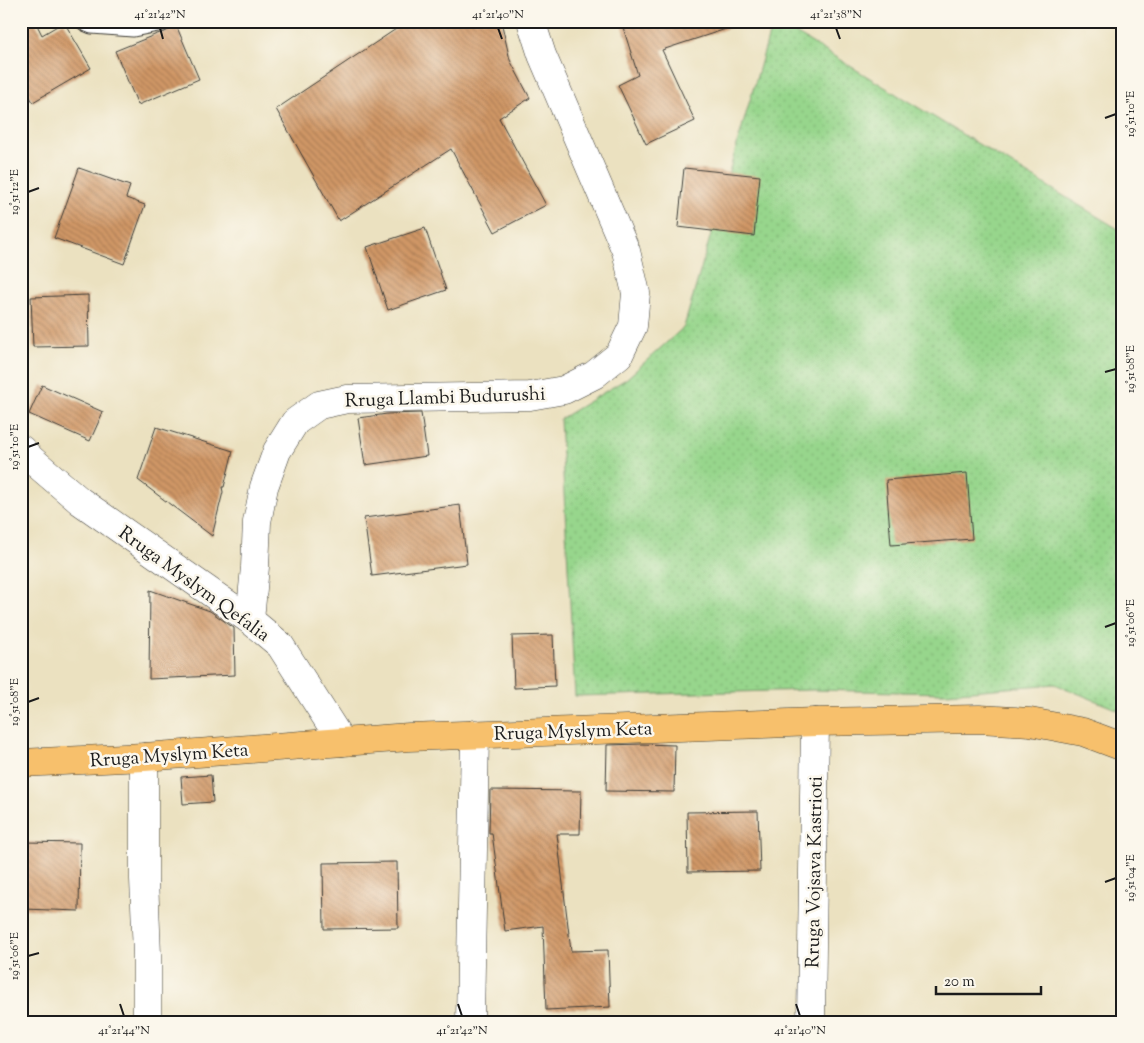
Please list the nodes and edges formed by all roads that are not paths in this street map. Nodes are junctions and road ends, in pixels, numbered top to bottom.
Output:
1 (84, 21) edge
2 (162, 21) edge
3 (531, 21) edge
4 (21, 450) edge
5 (250, 620) junction
6 (815, 722) junction
7 (475, 734) junction
8 (342, 742) junction
9 (1123, 747) edge
10 (144, 757) junction
11 (21, 763) edge
12 (147, 1022) edge
13 (470, 1022) edge
14 (811, 1022) edge

1 - 2 lane
3 - 5 street, Rruga Llambi Budurushi
4 - 5 street, Rruga Myslym Qefalia
5 - 8 street, Rruga Myslym Qefalia
6 - 7 main road, Rruga Myslym Keta
6 - 9 main road, Rruga Myslym Keta
6 - 14 street, Rruga Vojsava Kastrioti
7 - 8 main road, Rruga Myslym Keta
7 - 13 street
8 - 10 main road, Rruga Myslym Keta
10 - 11 main road, Rruga Myslym Keta
10 - 12 street

